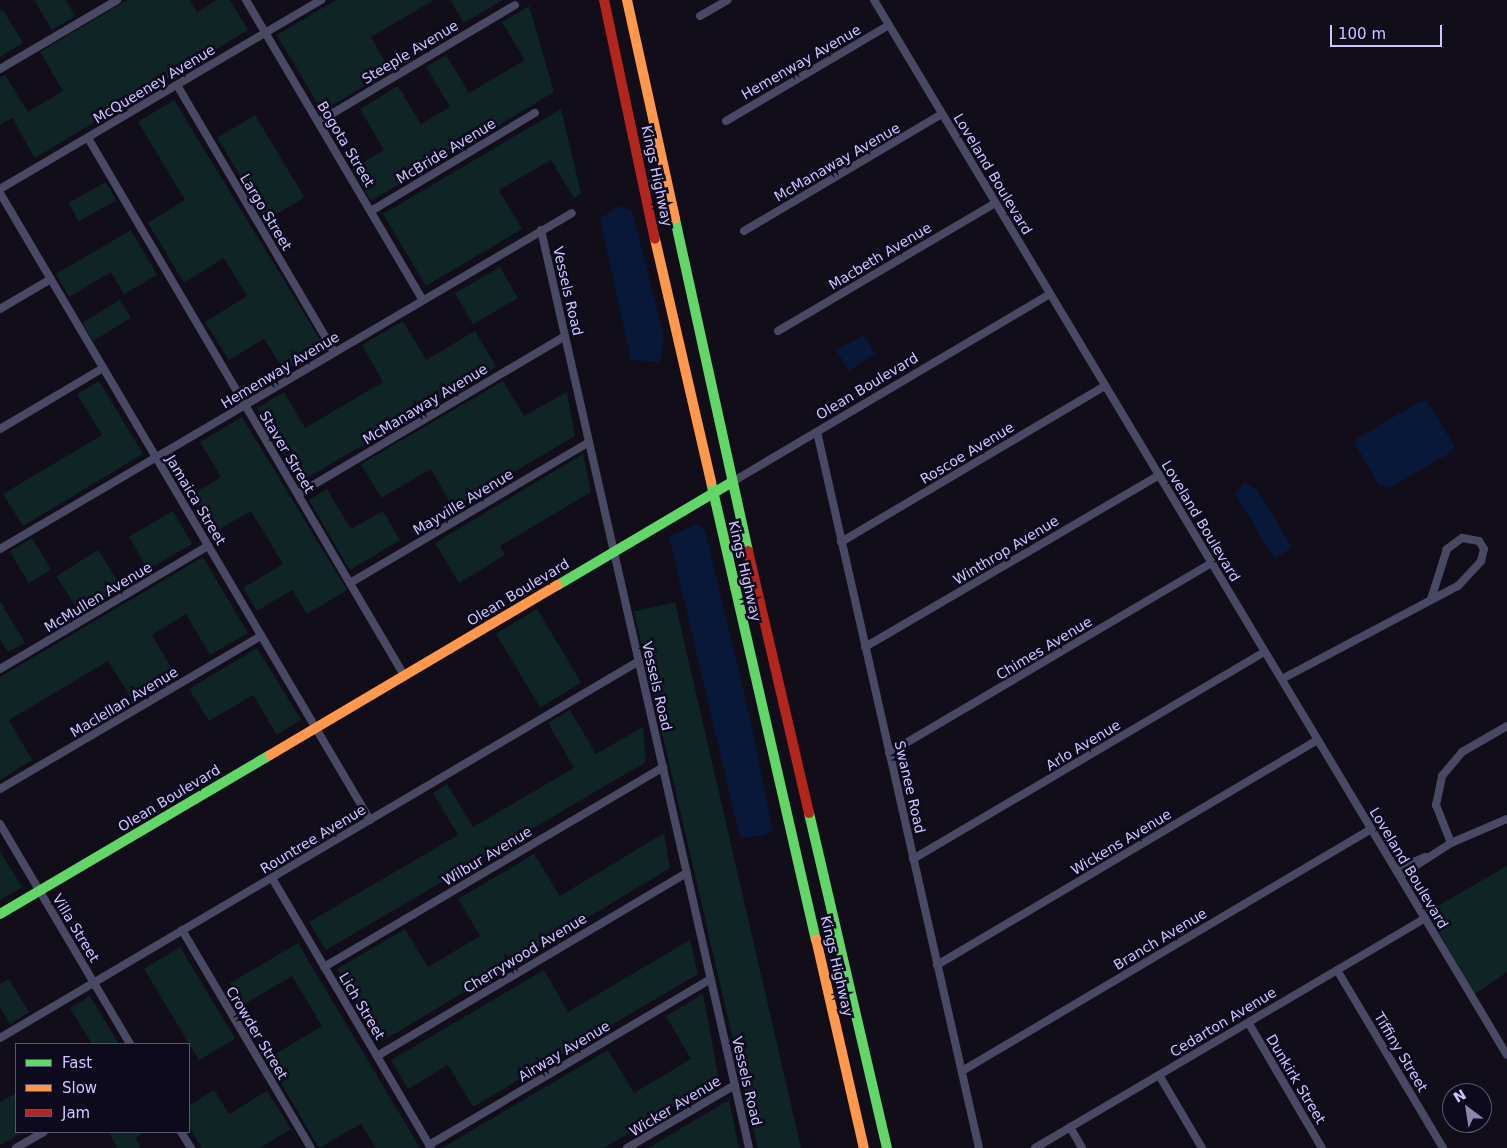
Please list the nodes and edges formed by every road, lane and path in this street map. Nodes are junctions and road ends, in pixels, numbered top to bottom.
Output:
1 (117, 0) edge
2 (246, 0) edge
3 (320, 0) edge
4 (604, 0) edge
5 (627, 0) edge
6 (728, 0) edge
7 (874, 0) edge
8 (515, 5) dead end
9 (700, 16) dead end
10 (889, 25) junction
11 (266, 33) junction
12 (0, 69) edge
13 (177, 85) junction
14 (535, 113) dead end
15 (942, 114) junction
16 (726, 121) dead end
17 (318, 122) junction
18 (88, 138) junction
19 (0, 191) edge
20 (995, 203) junction
21 (371, 211) junction
22 (572, 213) dead end
23 (541, 230) junction
24 (744, 231) dead end
25 (51, 279) junction
26 (1050, 294) junction
27 (423, 300) junction
28 (0, 309) edge
29 (778, 332) dead end
30 (565, 336) junction
31 (334, 352) junction
32 (104, 368) junction
33 (1105, 386) junction
34 (245, 405) junction
35 (0, 429) edge
36 (816, 432) junction
37 (589, 442) junction
38 (156, 457) junction
39 (1158, 474) junction
40 (732, 482) junction
41 (713, 493) junction
42 (298, 494) junction
43 (841, 542) junction
44 (208, 546) junction
45 (0, 549) edge
46 (614, 552) junction
47 (1212, 563) junction
48 (350, 583) junction
49 (1431, 599) junction
50 (261, 636) junction
51 (865, 648) junction
52 (1265, 652) junction
53 (639, 661) junction
54 (0, 669) edge
55 (404, 675) junction
56 (1282, 679) junction
57 (1507, 726) edge
58 (315, 728) junction
59 (1318, 740) junction
60 (889, 753) junction
61 (663, 767) junction
62 (0, 790) edge
63 (1507, 818) edge
64 (370, 820) junction
65 (0, 824) edge
66 (1372, 829) junction
67 (1450, 843) junction
68 (913, 859) junction
69 (687, 873) junction
70 (1398, 873) junction
71 (272, 878) junction
72 (39, 890) junction
73 (0, 914) edge
74 (1425, 918) junction
75 (182, 930) junction
76 (938, 965) junction
77 (324, 967) junction
78 (1337, 970) junction
79 (711, 979) junction
80 (93, 983) junction
81 (1248, 1022) junction
82 (0, 1038) edge
83 (129, 1043) edge
84 (1507, 1055) edge
85 (377, 1056) junction
86 (962, 1071) junction
87 (1159, 1075) junction
88 (735, 1085) junction
89 (1070, 1127) junction
90 (42, 1133) edge
91 (182, 1133) edge
92 (430, 1146) edge
93 (16, 1148) edge
94 (191, 1148) edge
95 (311, 1148) edge
96 (627, 1148) edge
97 (749, 1148) edge
98 (864, 1148) edge
99 (887, 1148) edge
100 (979, 1148) edge
101 (1035, 1148) edge
102 (1082, 1148) edge
103 (1202, 1148) edge
104 (1322, 1148) edge
105 (1442, 1148) edge

1 - 12 street
2 - 11 street, Bogota Street
3 - 11 street, McQueeney Avenue
4 - 41 main road, Kings Highway
5 - 40 main road, Kings Highway
6 - 9 street
7 - 10 street, Loveland Boulevard
8 - 17 street, Steeple Avenue
10 - 15 street, Loveland Boulevard
10 - 16 street, Hemenway Avenue
11 - 13 street, McQueeney Avenue
11 - 17 street, Bogota Street
13 - 18 street, McQueeney Avenue
13 - 31 street, Largo Street
14 - 21 street, McBride Avenue
15 - 20 street, Loveland Boulevard
15 - 24 street, McManaway Avenue
17 - 21 street, Bogota Street
18 - 19 street, McQueeney Avenue
18 - 34 street, Staver Street
19 - 25 street, Jamaica Street
20 - 26 street, Loveland Boulevard
20 - 29 street, Macbeth Avenue
21 - 27 street, Bogota Street
22 - 23 street, Hemenway Avenue
23 - 27 street, Hemenway Avenue
23 - 30 street, Vessels Road
25 - 28 street
25 - 32 street, Jamaica Street
26 - 33 street, Loveland Boulevard
26 - 36 street, Olean Boulevard
27 - 31 street, Hemenway Avenue
30 - 37 street, Vessels Road
30 - 42 street, McManaway Avenue
31 - 34 street, Hemenway Avenue
32 - 35 street
32 - 38 street, Jamaica Street
33 - 39 street, Loveland Boulevard
33 - 43 street, Roscoe Avenue
34 - 38 street, Hemenway Avenue
34 - 42 street, Staver Street
36 - 40 street, Olean Boulevard
36 - 43 street, Swanee Road
37 - 46 street, Vessels Road
37 - 48 street, Mayville Avenue
38 - 44 street, Jamaica Street
38 - 45 street, Hemenway Avenue
39 - 47 street, Loveland Boulevard
39 - 51 street, Winthrop Avenue
40 - 41 main road, Olean Boulevard
40 - 99 main road, Kings Highway
41 - 46 main road, Olean Boulevard
41 - 98 main road, Kings Highway
42 - 48 street, Staver Street
43 - 51 street, Swanee Road
44 - 50 street, Jamaica Street
44 - 54 street, McMullen Avenue
46 - 53 street, Vessels Road
46 - 55 main road, Olean Boulevard
47 - 52 street, Loveland Boulevard
47 - 60 street, Chimes Avenue
48 - 55 street, Staver Street
49 - 49 street
49 - 56 street
50 - 58 street, Jamaica Street
50 - 62 street, Maclellan Avenue
51 - 60 street, Swanee Road
52 - 56 street, Loveland Boulevard
52 - 68 street, Arlo Avenue
53 - 61 street, Vessels Road
53 - 64 street, Rountree Avenue
55 - 58 main road, Olean Boulevard
56 - 59 street, Loveland Boulevard
57 - 67 street
58 - 64 street, Jamaica Street
58 - 72 main road, Olean Boulevard
59 - 66 street, Loveland Boulevard
59 - 76 street, Wickens Avenue
60 - 68 street, Swanee Road
61 - 69 street, Vessels Road
61 - 77 street, Wilbur Avenue
63 - 67 street
64 - 71 street, Rountree Avenue
65 - 72 street, Villa Street
66 - 70 street, Loveland Boulevard
66 - 86 street, Branch Avenue
67 - 70 street
68 - 76 street, Swanee Road
69 - 79 street, Vessels Road
69 - 85 street, Cherrywood Avenue
70 - 74 street, Loveland Boulevard
71 - 75 street, Rountree Avenue
71 - 77 street, Lich Street
72 - 73 main road, Olean Boulevard
72 - 80 street, Villa Street
74 - 78 street, Cedarton Avenue
74 - 84 street, Loveland Boulevard
75 - 80 street, Rountree Avenue
75 - 95 street, Crowder Street
76 - 86 street, Swanee Road
77 - 85 street, Lich Street
78 - 81 street, Cedarton Avenue
78 - 105 street, Tiffiny Street
79 - 88 street, Vessels Road
79 - 92 street, Airway Avenue
80 - 82 street, Rountree Avenue
80 - 83 street, Villa Street
81 - 87 street, Cedarton Avenue
81 - 104 street, Dunkirk Street
85 - 92 street, Lich Street
86 - 100 street, Swanee Road
87 - 89 street, Cedarton Avenue
87 - 103 street
88 - 96 street, Wicker Avenue
88 - 97 street, Vessels Road
89 - 101 street, Cedarton Avenue
89 - 102 street
90 - 93 street
91 - 94 street

